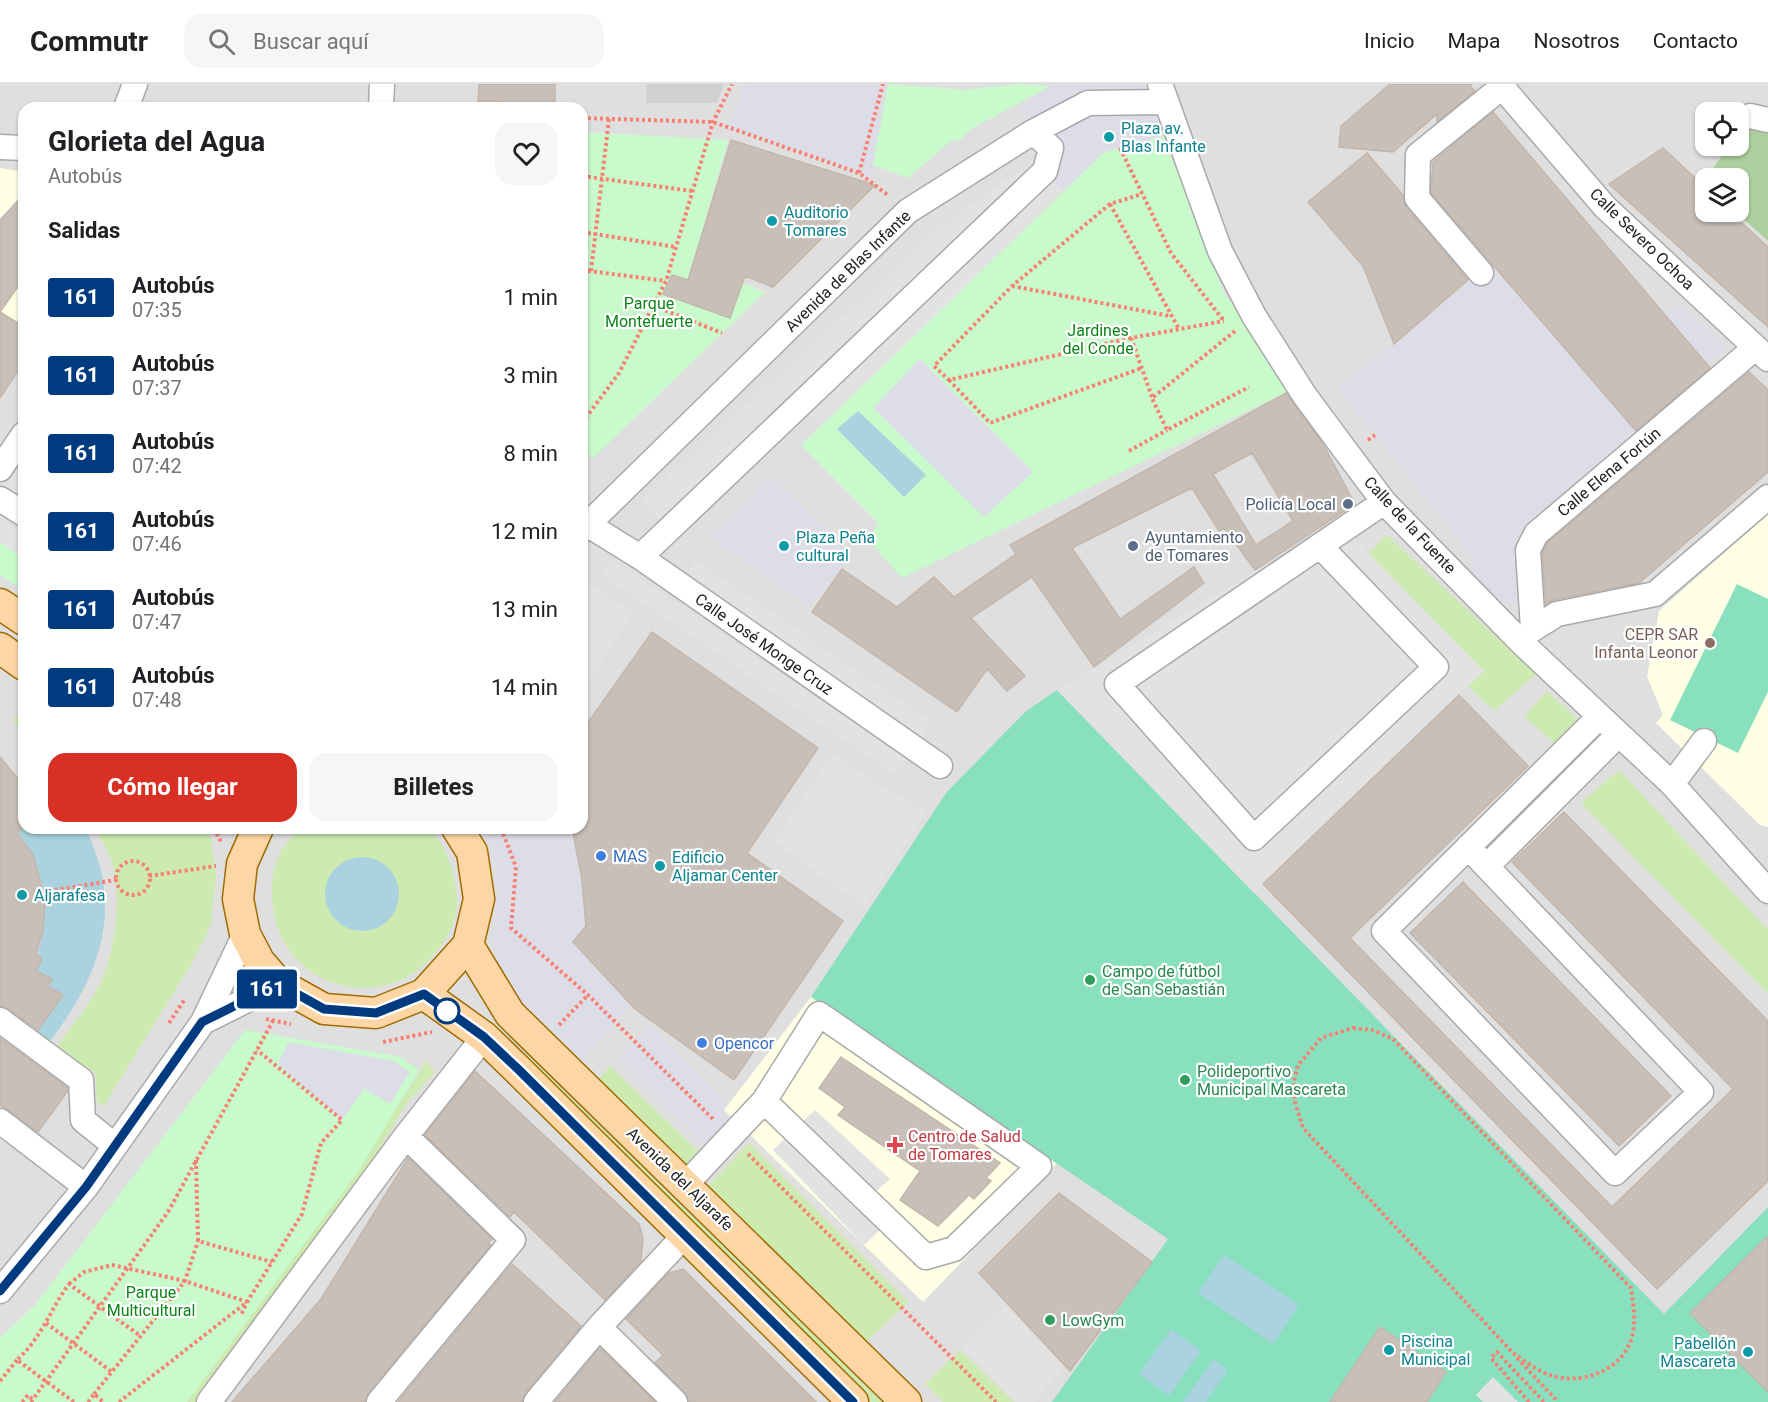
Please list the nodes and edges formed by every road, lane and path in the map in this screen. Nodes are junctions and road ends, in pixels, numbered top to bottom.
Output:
1 (135, 84) edge
2 (382, 84) edge
3 (732, 84) edge
4 (883, 84) edge
5 (1503, 86) edge
6 (1163, 93) edge
7 (128, 102) edge
8 (381, 102) edge
9 (588, 118) edge
10 (609, 119) junction
11 (713, 122) junction
12 (1033, 132) junction
13 (0, 147) edge
14 (18, 148) edge
15 (1120, 148) dead end
16 (859, 173) junction
17 (588, 177) edge
18 (602, 178) junction
19 (693, 191) junction
20 (1142, 194) junction
21 (1110, 204) junction
22 (908, 211) junction
23 (588, 233) edge
24 (596, 234) junction
25 (676, 247) junction
26 (588, 271) edge
27 (591, 271) junction
28 (1481, 273) dead end
29 (666, 281) junction
30 (1012, 286) junction
31 (654, 306) junction
32 (1170, 316) junction
33 (1254, 316) junction
34 (1224, 321) junction
35 (1179, 329) junction
36 (722, 333) dead end
37 (1131, 338) junction
38 (1762, 353) edge
39 (1142, 368) junction
40 (949, 380) junction
41 (1249, 387) dead end
42 (1152, 398) junction
43 (588, 415) edge
44 (1167, 430) junction
45 (18, 443) edge
46 (1129, 451) dead end
47 (0, 469) edge
48 (1768, 497) edge
49 (0, 499) edge
50 (1384, 502) junction
51 (18, 510) edge
52 (588, 520) edge
53 (588, 528) edge
54 (1321, 548) junction
55 (640, 557) junction
56 (0, 604) edge
57 (18, 616) edge
58 (1528, 637) junction
59 (0, 648) edge
60 (18, 661) edge
61 (1599, 717) junction
62 (1618, 735) junction
63 (1704, 741) dead end
64 (940, 766) dead end
65 (1672, 784) junction
66 (216, 834) edge
67 (254, 834) edge
68 (461, 834) edge
69 (1468, 847) junction
70 (221, 849) dead end
71 (1736, 856) junction
72 (223, 866) dead end
73 (1487, 866) junction
74 (1768, 867) edge
75 (149, 876) junction
76 (116, 880) junction
77 (1768, 891) edge
78 (43, 892) dead end
79 (245, 934) junction
80 (468, 945) junction
81 (279, 984) junction
82 (424, 994) junction
83 (588, 995) dead end
84 (185, 998) dead end
85 (274, 1019) dead end
86 (0, 1020) edge
87 (202, 1022) junction
88 (167, 1026) dead end
89 (484, 1037) junction
90 (541, 1044) junction
91 (257, 1050) junction
92 (764, 1101) junction
93 (0, 1121) edge
94 (406, 1136) junction
95 (115, 1146) junction
96 (196, 1160) junction
97 (686, 1184) junction
98 (86, 1187) junction
99 (685, 1235) junction
100 (198, 1241) junction
101 (272, 1262) junction
102 (127, 1269) junction
103 (185, 1281) junction
104 (69, 1284) junction
105 (0, 1291) edge
106 (247, 1302) junction
107 (100, 1306) junction
108 (46, 1323) junction
109 (600, 1327) junction
110 (139, 1335) junction
111 (73, 1344) junction
112 (1513, 1353) junction
113 (18, 1360) junction
114 (112, 1372) junction
115 (47, 1380) junction
116 (0, 1382) edge
117 (94, 1395) junction
118 (32, 1401) edge
119 (849, 1401) edge
120 (22, 1402) edge
121 (74, 1402) edge
122 (88, 1402) edge
123 (103, 1402) edge
124 (119, 1402) edge
125 (209, 1402) edge
126 (379, 1402) edge
127 (536, 1402) edge
128 (675, 1402) edge
129 (906, 1402) edge
130 (1529, 1402) edge
131 (1544, 1402) edge
132 (1558, 1402) edge

1 - 7 street
2 - 8 street
3 - 11 path
4 - 16 path
5 - 28 street
5 - 38 street, Calle Severo Ochoa
6 - 12 street, Avenida de Blas Infante
6 - 33 street, Calle de la Fuente
9 - 10 path
10 - 11 path
10 - 18 path
11 - 16 path
11 - 19 path
12 - 22 street, Avenida de Blas Infante
12 - 55 street
13 - 14 street
15 - 20 path
16 - 22 path
17 - 18 path
18 - 19 path
18 - 24 path
19 - 25 path
20 - 21 path
20 - 34 path
21 - 30 path
21 - 32 path
22 - 52 street, Avenida de Blas Infante
23 - 24 path
24 - 25 path
24 - 27 path
25 - 29 path
26 - 27 path
27 - 29 path
29 - 31 path
30 - 32 path
30 - 40 path
31 - 36 path
31 - 43 path
32 - 35 path
33 - 34 path
33 - 42 path
33 - 50 street, Calle de la Fuente
34 - 35 path
35 - 37 path
37 - 39 path
37 - 40 path
38 - 58 street, Calle Elena Fortún
39 - 40 path
39 - 42 path
41 - 44 path
42 - 44 path
44 - 46 path
45 - 47 street
48 - 58 street
49 - 51 street
50 - 54 street
50 - 58 street, Calle de la Fuente
53 - 55 street, Calle José Monge Cruz
54 - 54 street
55 - 64 street, Calle José Monge Cruz
56 - 57 main road
58 - 61 street, Calle de la Fuente
59 - 60 main road
61 - 62 street, Calle de la Fuente
61 - 69 street
62 - 65 street, Calle de la Fuente
62 - 73 street
63 - 65 street
65 - 71 street, Calle de la Fuente
66 - 70 path
67 - 79 main road
68 - 80 main road
69 - 73 street
69 - 73 street
71 - 74 street
71 - 77 street, Calle de la Fuente
72 - 75 path
75 - 76 path
75 - 76 path
76 - 78 path
79 - 81 main road
79 - 87 street
80 - 82 main road
80 - 90 main road, Avenida del Aljarafe
81 - 82 main road
81 - 87 street
82 - 89 main road
83 - 90 path
84 - 88 path
85 - 91 path
86 - 95 street
87 - 95 street
89 - 94 street
89 - 99 main road
90 - 97 main road, Avenida del Aljarafe
91 - 96 path
91 - 101 path
92 - 92 street
92 - 97 street
93 - 98 street
94 - 125 street
94 - 126 street
95 - 98 street
96 - 100 path
96 - 102 path
97 - 129 main road, Avenida del Aljarafe
98 - 105 street
99 - 109 street
99 - 119 main road
100 - 101 path
100 - 103 path
101 - 106 path
102 - 103 path
102 - 104 path
102 - 107 path
103 - 106 path
103 - 110 path
104 - 107 path
104 - 108 path
106 - 124 path
107 - 110 path
107 - 111 path
108 - 111 path
108 - 113 path
109 - 127 street
109 - 128 street
110 - 114 path
111 - 114 path
111 - 115 path
112 - 112 path
112 - 132 path
113 - 115 path
113 - 116 path
114 - 117 path
115 - 118 path
115 - 121 path
117 - 122 path
117 - 123 path
118 - 120 path
130 - 131 path

